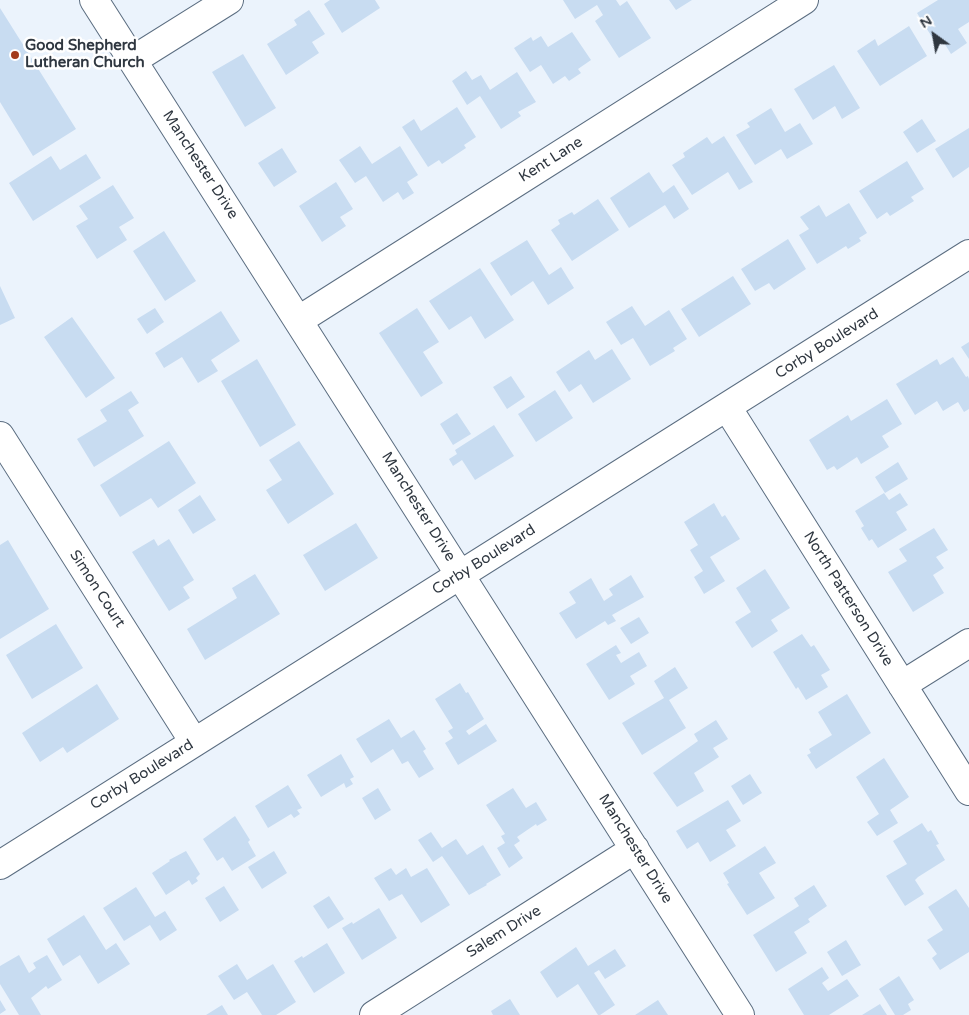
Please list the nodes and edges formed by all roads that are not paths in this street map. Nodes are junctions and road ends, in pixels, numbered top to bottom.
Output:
1 (94, 0) edge
2 (229, 0) edge
3 (804, 0) edge
4 (133, 60) junction
5 (969, 254) edge
6 (299, 320) junction
7 (727, 408) junction
8 (0, 436) edge
9 (460, 575) junction
10 (969, 642) edge
11 (902, 685) junction
12 (194, 742) junction
13 (969, 791) edge
14 (635, 850) junction
15 (0, 865) edge
16 (374, 1015) edge
17 (740, 1015) edge

1 - 4 street, Manchester Drive
2 - 4 street
3 - 6 street, Kent Lane
4 - 6 street, Manchester Drive
5 - 7 street, Corby Boulevard
6 - 9 street, Manchester Drive
7 - 9 street, Corby Boulevard
7 - 11 street, North Patterson Drive
8 - 12 street, Simon Court
9 - 12 street, Corby Boulevard
9 - 14 street, Manchester Drive
10 - 11 street
11 - 13 street, North Patterson Drive
12 - 15 street, Corby Boulevard
14 - 16 street, Salem Drive
14 - 17 street, Manchester Drive

